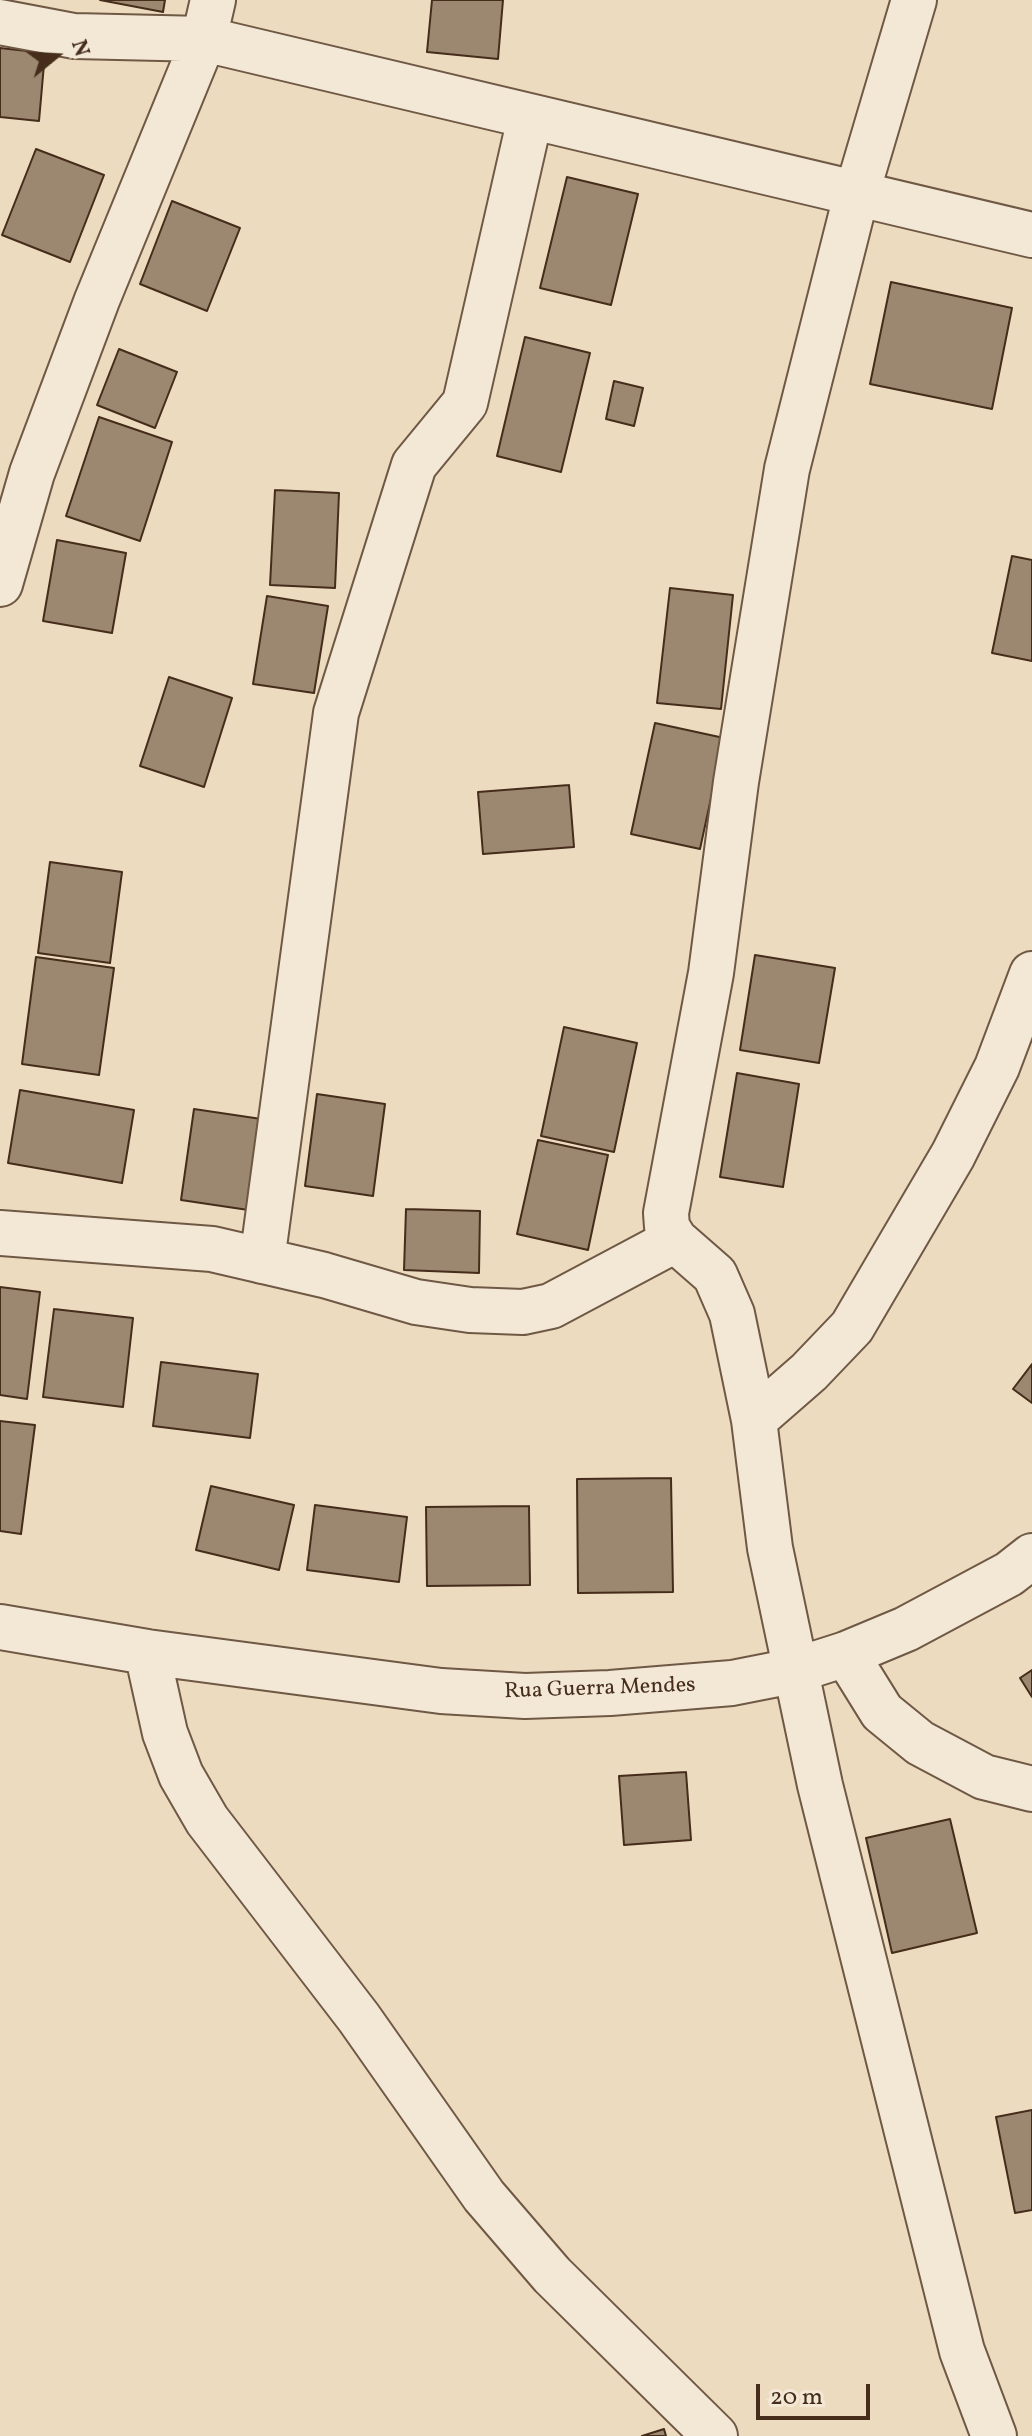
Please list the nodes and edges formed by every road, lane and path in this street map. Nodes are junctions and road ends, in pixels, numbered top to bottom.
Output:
1 (914, 0) edge
2 (209, 20) edge
3 (0, 22) edge
4 (530, 118) junction
5 (856, 196) junction
6 (1032, 235) edge
7 (0, 584) edge
8 (1032, 974) edge
9 (0, 1233) edge
10 (675, 1240) junction
11 (262, 1261) junction
12 (754, 1420) junction
13 (1032, 1556) edge
14 (0, 1627) edge
15 (147, 1652) junction
16 (846, 1654) junction
17 (793, 1671) junction
18 (1032, 1789) edge
19 (715, 2436) edge
20 (994, 2436) edge

1 - 5 street
2 - 3 street
2 - 4 street
2 - 7 street
4 - 5 street
4 - 11 street
5 - 6 street
5 - 10 street
8 - 12 street
9 - 11 street
10 - 11 street
10 - 12 street
12 - 17 street
13 - 16 street, Rua Guerra Mendes
14 - 15 street, Rua Guerra Mendes
15 - 17 street, Rua Guerra Mendes
15 - 19 street
16 - 17 street, Rua Guerra Mendes
16 - 18 street
17 - 20 street

